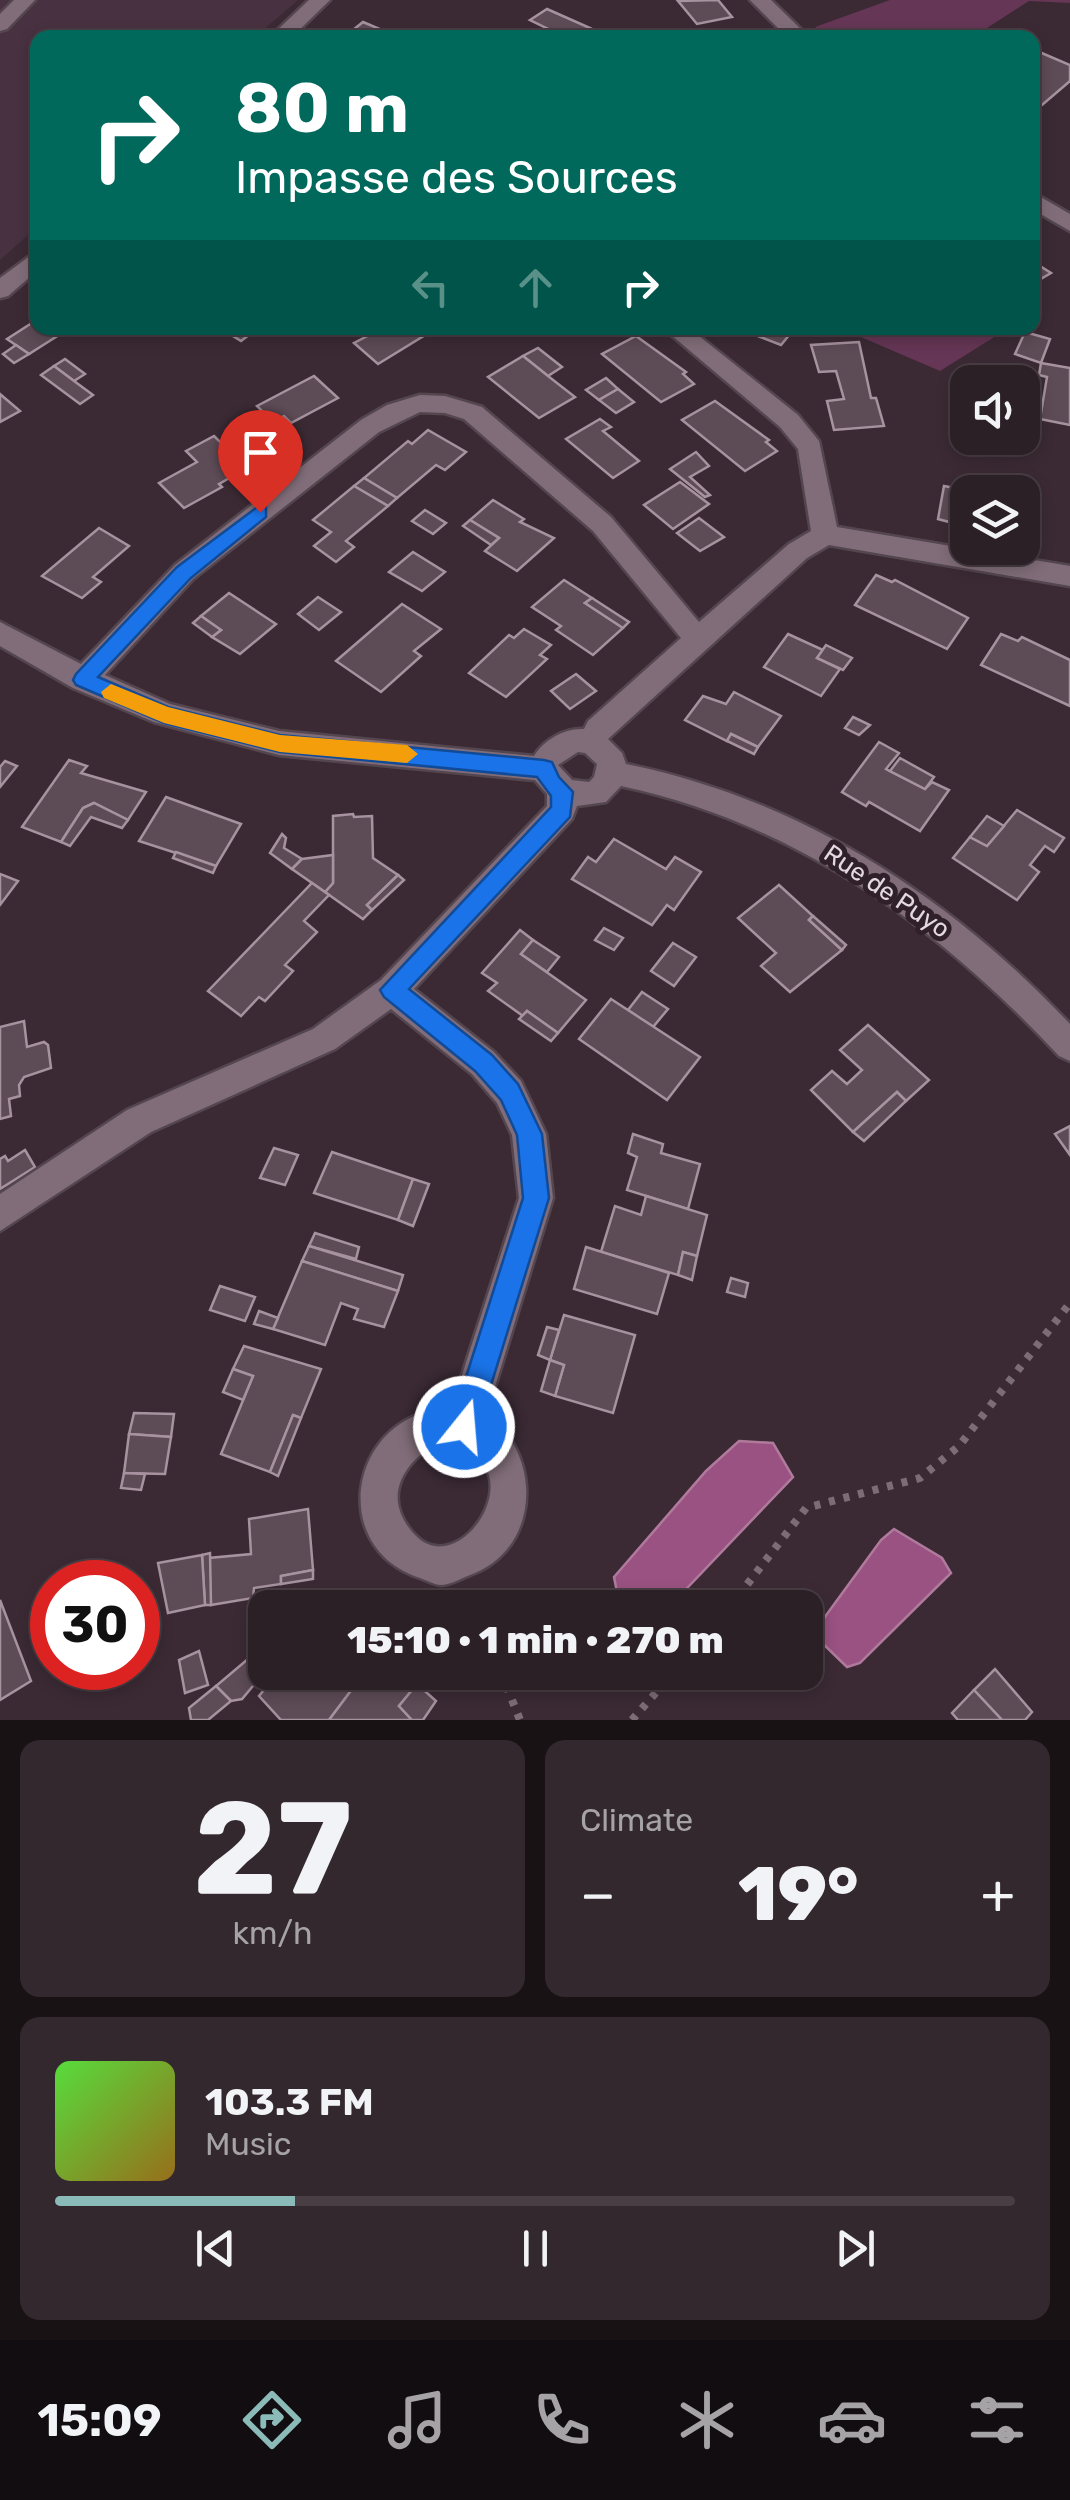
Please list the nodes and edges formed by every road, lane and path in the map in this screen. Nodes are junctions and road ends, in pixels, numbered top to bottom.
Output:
1 (25, 0) edge
2 (320, 0) edge
3 (760, 0) edge
4 (0, 25) edge
5 (288, 30) edge
6 (792, 30) edge
7 (1040, 204) edge
8 (1070, 224) edge
9 (30, 264) edge
10 (0, 291) edge
11 (684, 335) edge
12 (825, 535) junction
13 (1070, 576) edge
14 (0, 632) edge
15 (698, 638) junction
16 (83, 680) junction
17 (593, 742) junction
18 (612, 773) junction
19 (553, 780) junction
20 (392, 990) junction
21 (1070, 1046) edge
22 (0, 1214) edge
23 (1070, 1303) edge
24 (464, 1427) dead end
25 (743, 1590) edge
26 (508, 1690) edge
27 (658, 1690) edge
28 (520, 1720) edge
29 (632, 1720) edge

1 - 4 street
2 - 5 street
3 - 6 street
7 - 8 street
9 - 10 street
11 - 12 street
12 - 13 street
12 - 15 street
14 - 16 street
15 - 16 street
15 - 17 street
16 - 19 street
17 - 18 street
17 - 19 street
18 - 19 street
18 - 21 street, Rue de Puyo
19 - 20 street
20 - 22 street
20 - 24 street
23 - 25 path
26 - 28 path
27 - 29 path

